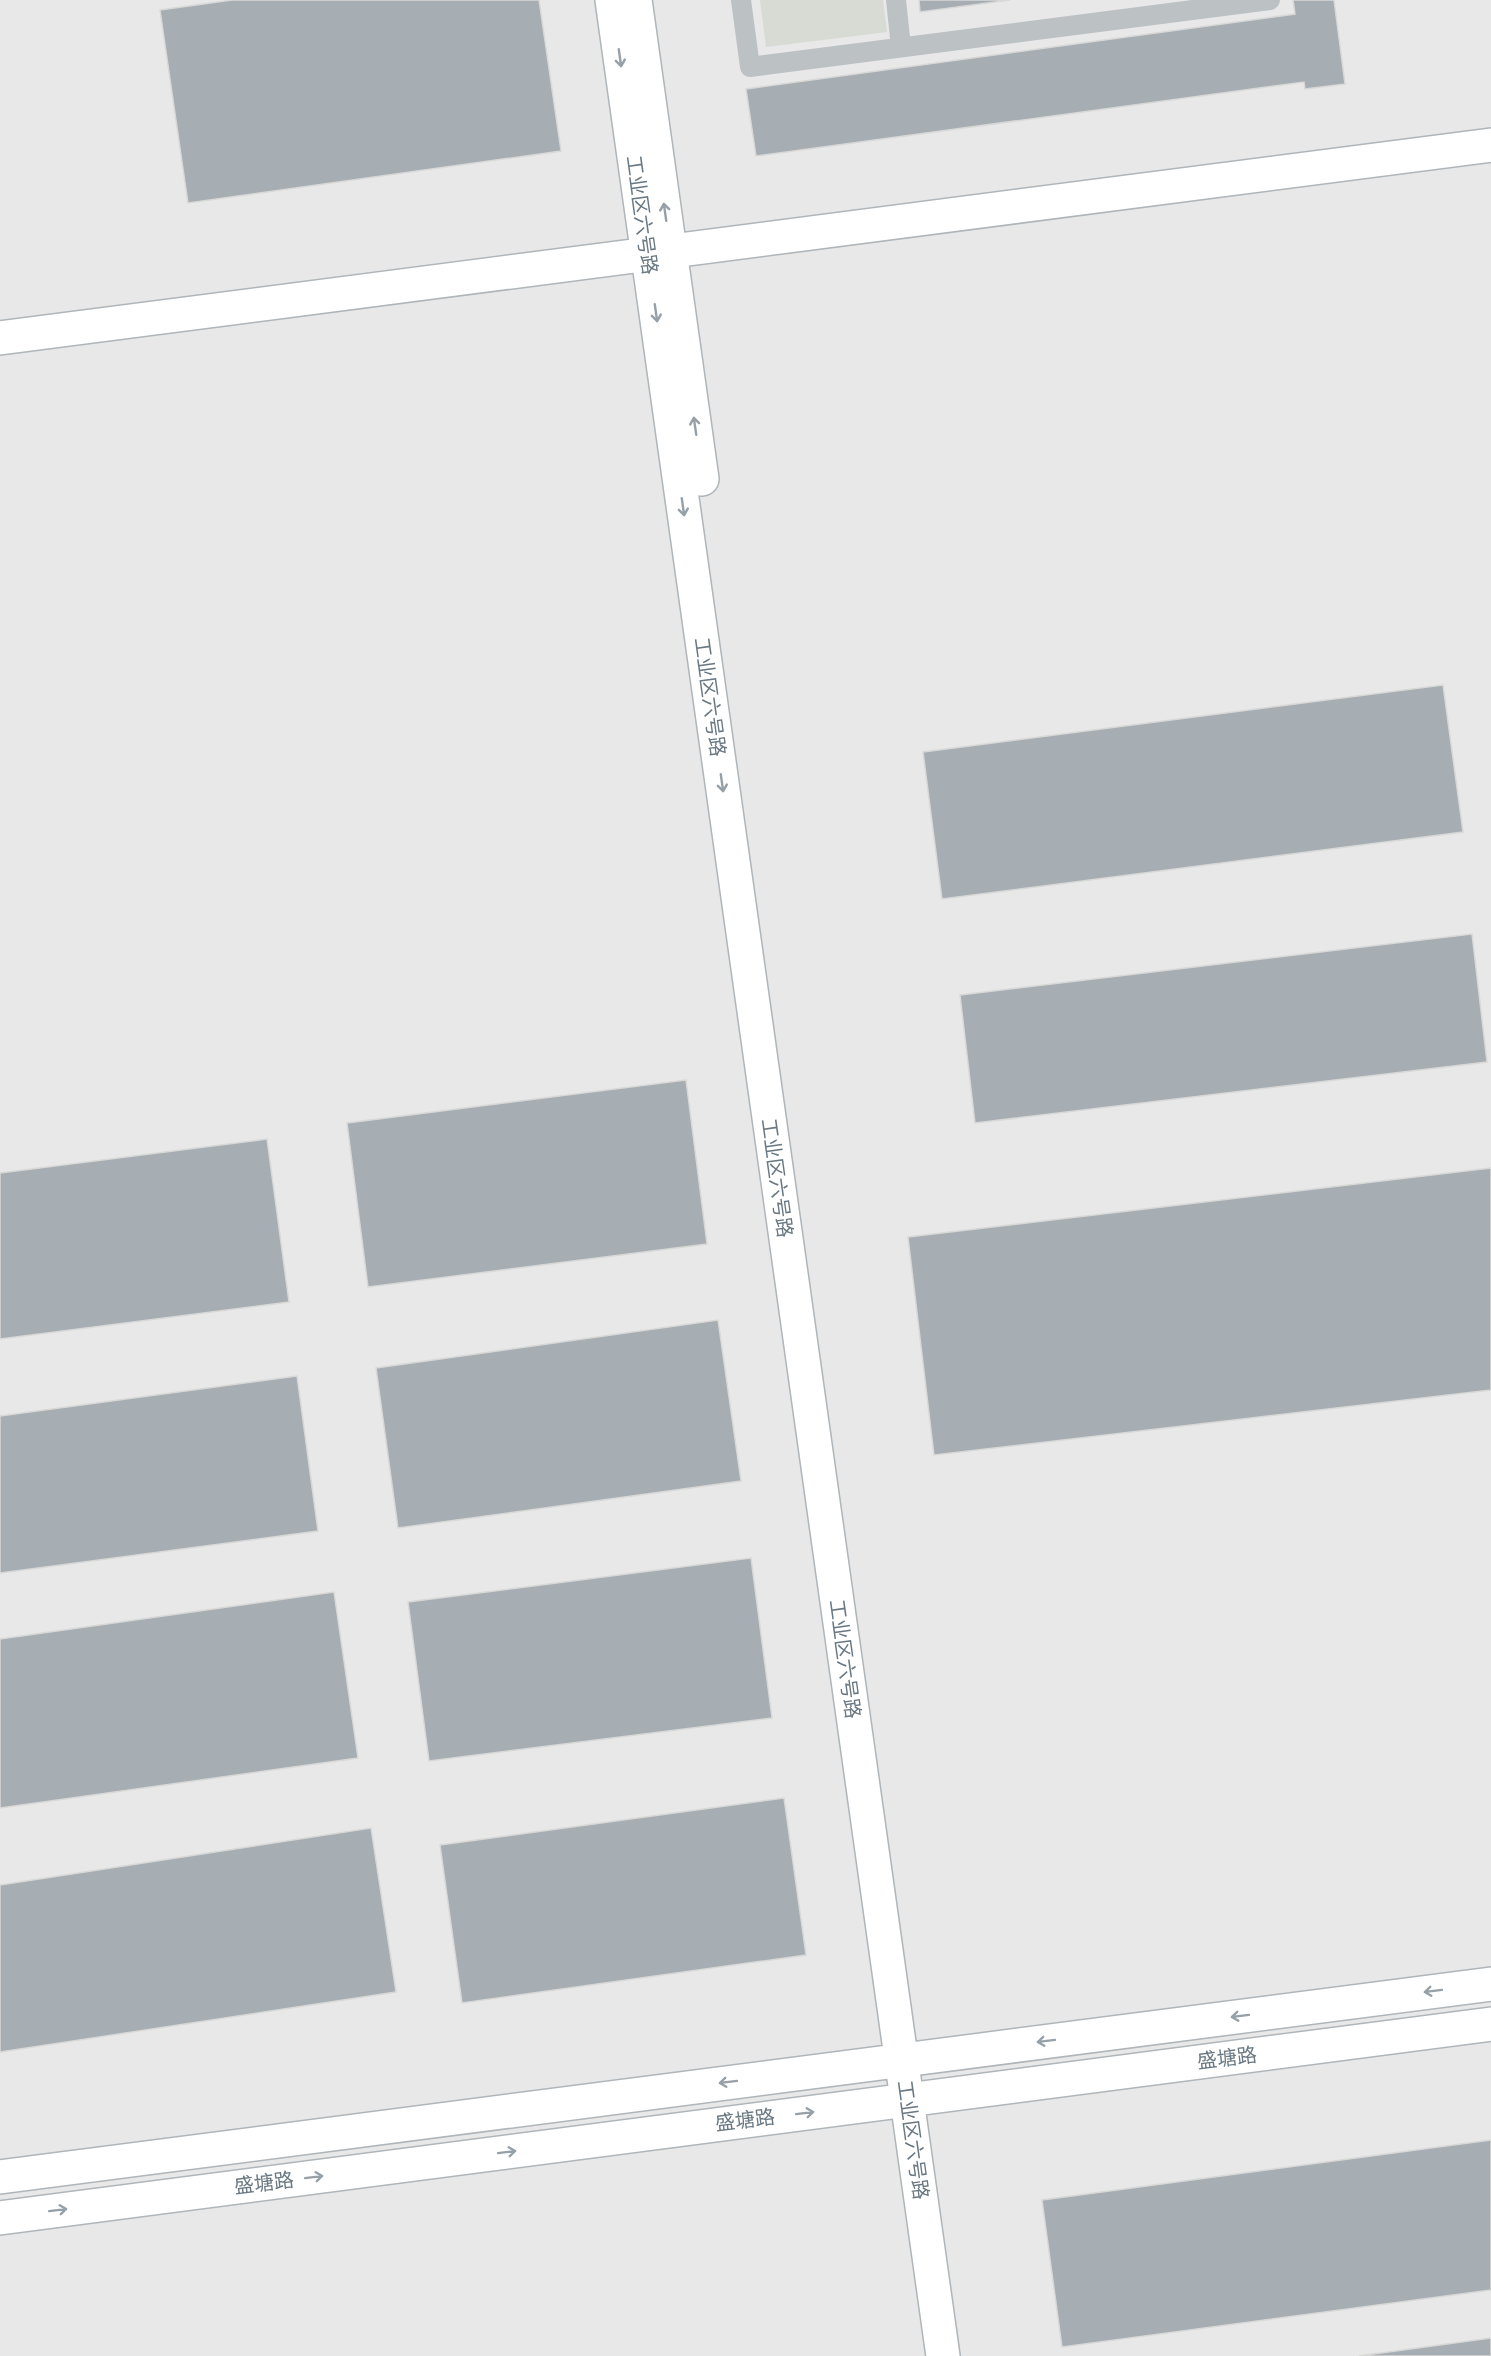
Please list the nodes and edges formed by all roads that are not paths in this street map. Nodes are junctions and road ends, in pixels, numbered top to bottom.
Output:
1 (741, 0) edge
2 (896, 0) edge
3 (1270, 0) edge
4 (626, 1) edge
5 (901, 47) junction
6 (1491, 145) edge
7 (659, 253) junction
8 (0, 338) edge
9 (1491, 1984) edge
10 (1491, 2024) edge
11 (910, 2059) junction
12 (915, 2098) junction
13 (0, 2177) edge
14 (0, 2218) edge
15 (943, 2356) edge
16 (960, 2356) edge

1 - 5 lane
2 - 5 lane
3 - 5 lane
4 - 7 street, 工业区六号路
6 - 7 street
7 - 8 street
7 - 11 street, 工业区六号路
9 -> 11 street, 盛塘路
10 - 12 street, 盛塘路
11 - 12 street, 工业区六号路
11 -> 13 street, 盛塘路
14 -> 12 street, 盛塘路
12 - 15 street, 工业区六号路
12 - 16 street, 工业区六号路

